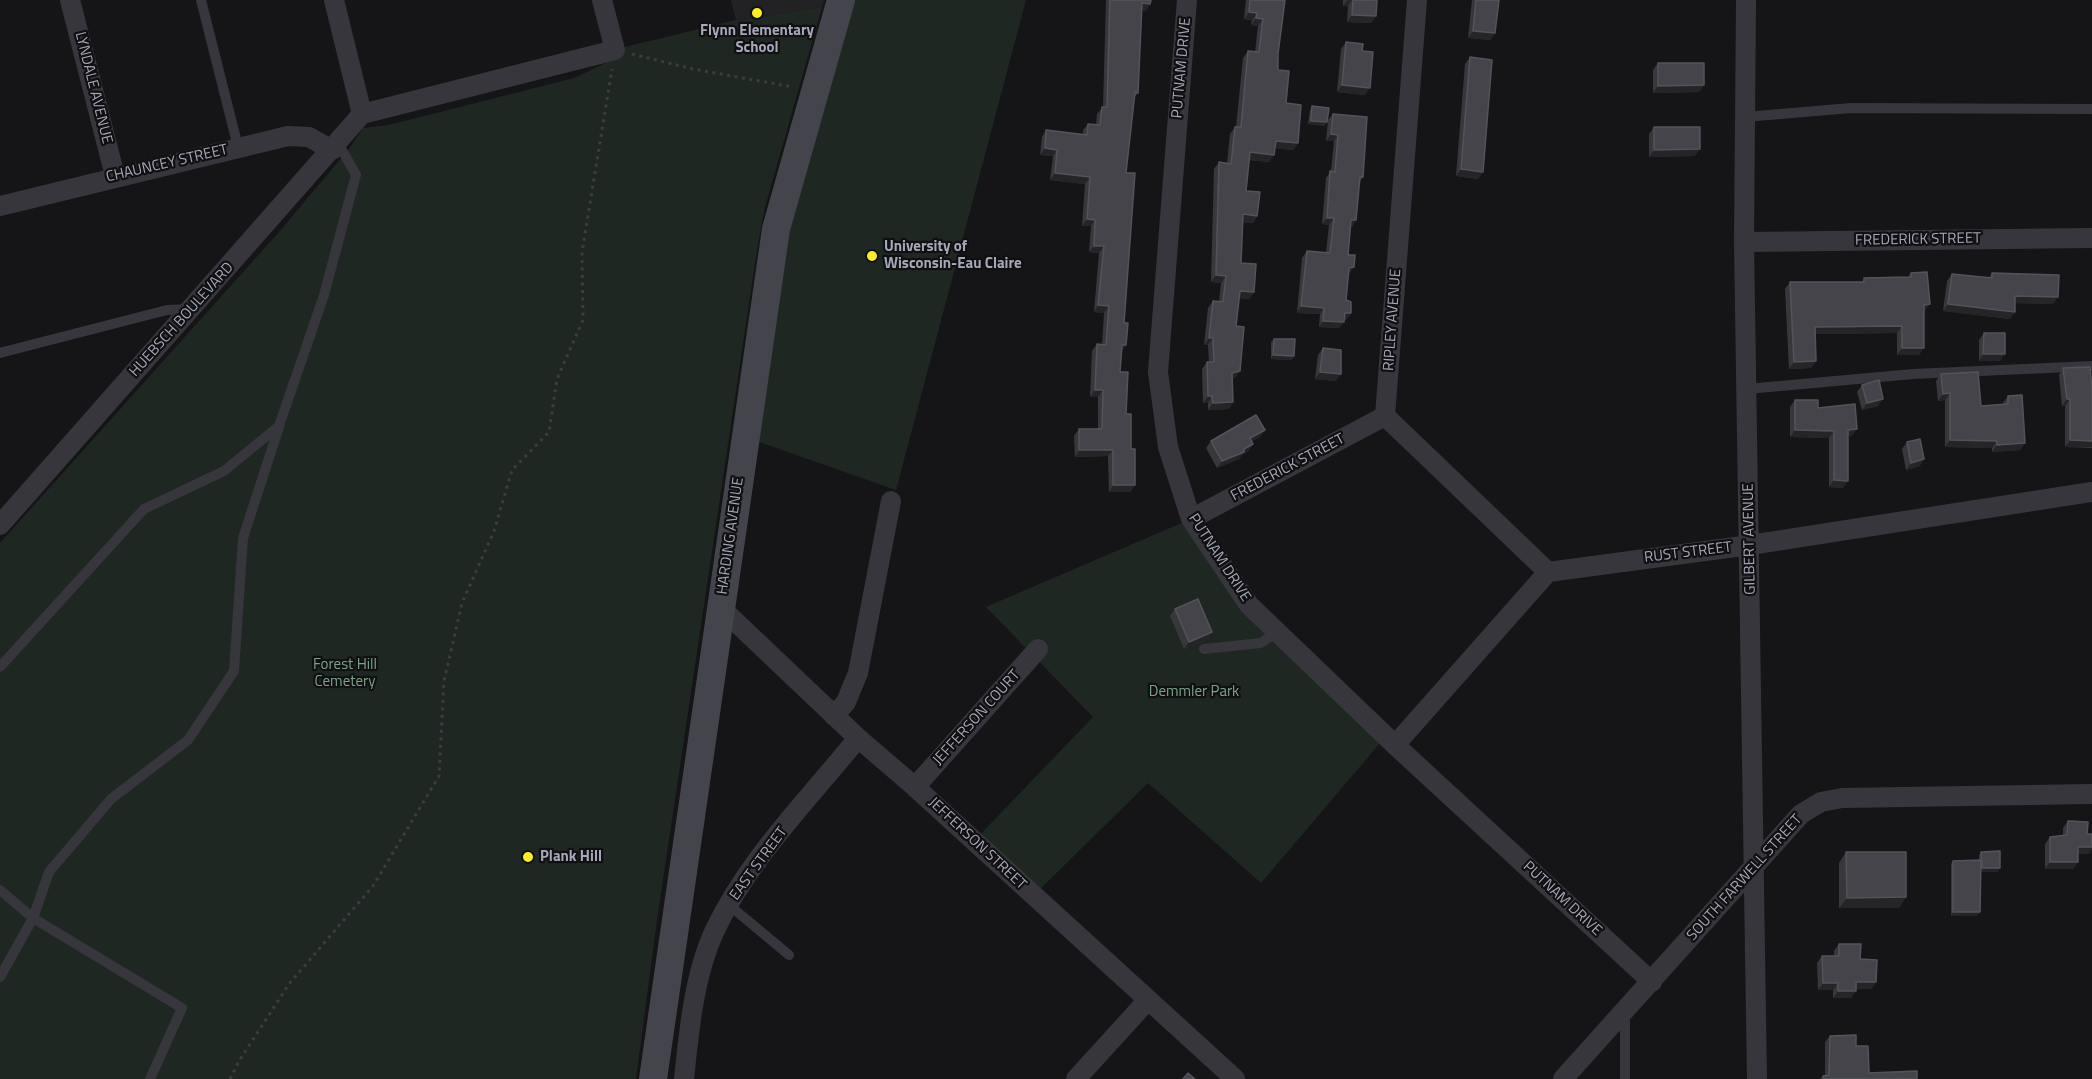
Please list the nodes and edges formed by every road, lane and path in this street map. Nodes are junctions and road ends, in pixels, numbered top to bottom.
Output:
1 (70, 0) edge
2 (201, 0) edge
3 (334, 0) edge
4 (602, 0) edge
5 (841, 0) edge
6 (1187, 0) edge
7 (1417, 0) edge
8 (1746, 0) edge
9 (615, 50) junction
10 (815, 90) junction
11 (2092, 109) edge
12 (363, 114) junction
13 (1745, 117) junction
14 (335, 146) junction
15 (238, 147) junction
16 (115, 176) junction
17 (0, 206) edge
18 (2092, 238) edge
19 (1744, 242) junction
20 (192, 309) junction
21 (0, 353) edge
22 (2092, 366) edge
23 (1747, 389) junction
24 (1385, 416) junction
25 (279, 426) junction
26 (2092, 492) edge
27 (891, 501) dead end
28 (1191, 519) junction
29 (0, 525) edge
30 (1750, 545) junction
31 (1548, 572) junction
32 (720, 607) junction
33 (1277, 632) junction
34 (1038, 649) dead end
35 (1204, 649) dead end
36 (0, 667) edge
37 (834, 716) junction
38 (858, 738) junction
39 (1395, 745) junction
40 (915, 787) junction
41 (2092, 794) edge
42 (1753, 865) junction
43 (0, 890) edge
44 (729, 904) junction
45 (33, 918) junction
46 (789, 955) dead end
47 (0, 977) edge
48 (1652, 982) junction
49 (1147, 1000) junction
50 (1625, 1011) junction
51 (150, 1079) edge
52 (230, 1079) edge
53 (652, 1079) edge
54 (684, 1079) edge
55 (1076, 1079) edge
56 (1235, 1079) edge
57 (1563, 1079) edge
58 (1625, 1079) edge
59 (1756, 1079) edge

1 - 16 street, LYNDALE AVENUE
2 - 15 lane
3 - 12 street
4 - 9 street
5 - 10 main road, HARDING AVENUE
6 - 28 street, PUTNAM DRIVE
7 - 24 street, RIPLEY AVENUE
8 - 13 street, GILBERT AVENUE
9 - 10 path
9 - 12 street
9 - 52 path
10 - 32 main road, HARDING AVENUE
11 - 13 lane
12 - 14 street, HUEBSCH BOULEVARD
13 - 19 street, GILBERT AVENUE
14 - 15 street, CHAUNCEY STREET
14 - 20 street, HUEBSCH BOULEVARD
14 - 25 lane
15 - 16 street, CHAUNCEY STREET
16 - 17 street, CHAUNCEY STREET
18 - 19 street, FREDERICK STREET
19 - 23 street, GILBERT AVENUE
20 - 21 lane
20 - 29 street, HUEBSCH BOULEVARD
22 - 23 lane
23 - 30 street, GILBERT AVENUE
24 - 28 street, FREDERICK STREET
24 - 31 street
25 - 36 lane
25 - 45 lane
26 - 30 street, RUST STREET
27 - 37 street
28 - 33 street, PUTNAM DRIVE
30 - 31 street, RUST STREET
30 - 42 street, GILBERT AVENUE
31 - 39 street
32 - 37 street, JEFFERSON STREET
32 - 53 main road, HARDING AVENUE
33 - 35 lane
33 - 39 street, PUTNAM DRIVE
34 - 40 street, JEFFERSON COURT
37 - 38 street, JEFFERSON STREET
38 - 40 street, JEFFERSON STREET
38 - 44 street, EAST STREET
39 - 48 street, PUTNAM DRIVE
40 - 49 street, JEFFERSON STREET
41 - 42 street, SOUTH FARWELL STREET
42 - 48 street, SOUTH FARWELL STREET
42 - 59 street, GILBERT AVENUE
43 - 45 lane
44 - 46 lane
44 - 54 street, EAST STREET
45 - 47 lane
45 - 51 lane
48 - 50 street, SOUTH FARWELL STREET
49 - 55 street
49 - 56 street, JEFFERSON STREET
50 - 57 street, SOUTH FARWELL STREET
50 - 58 lane

